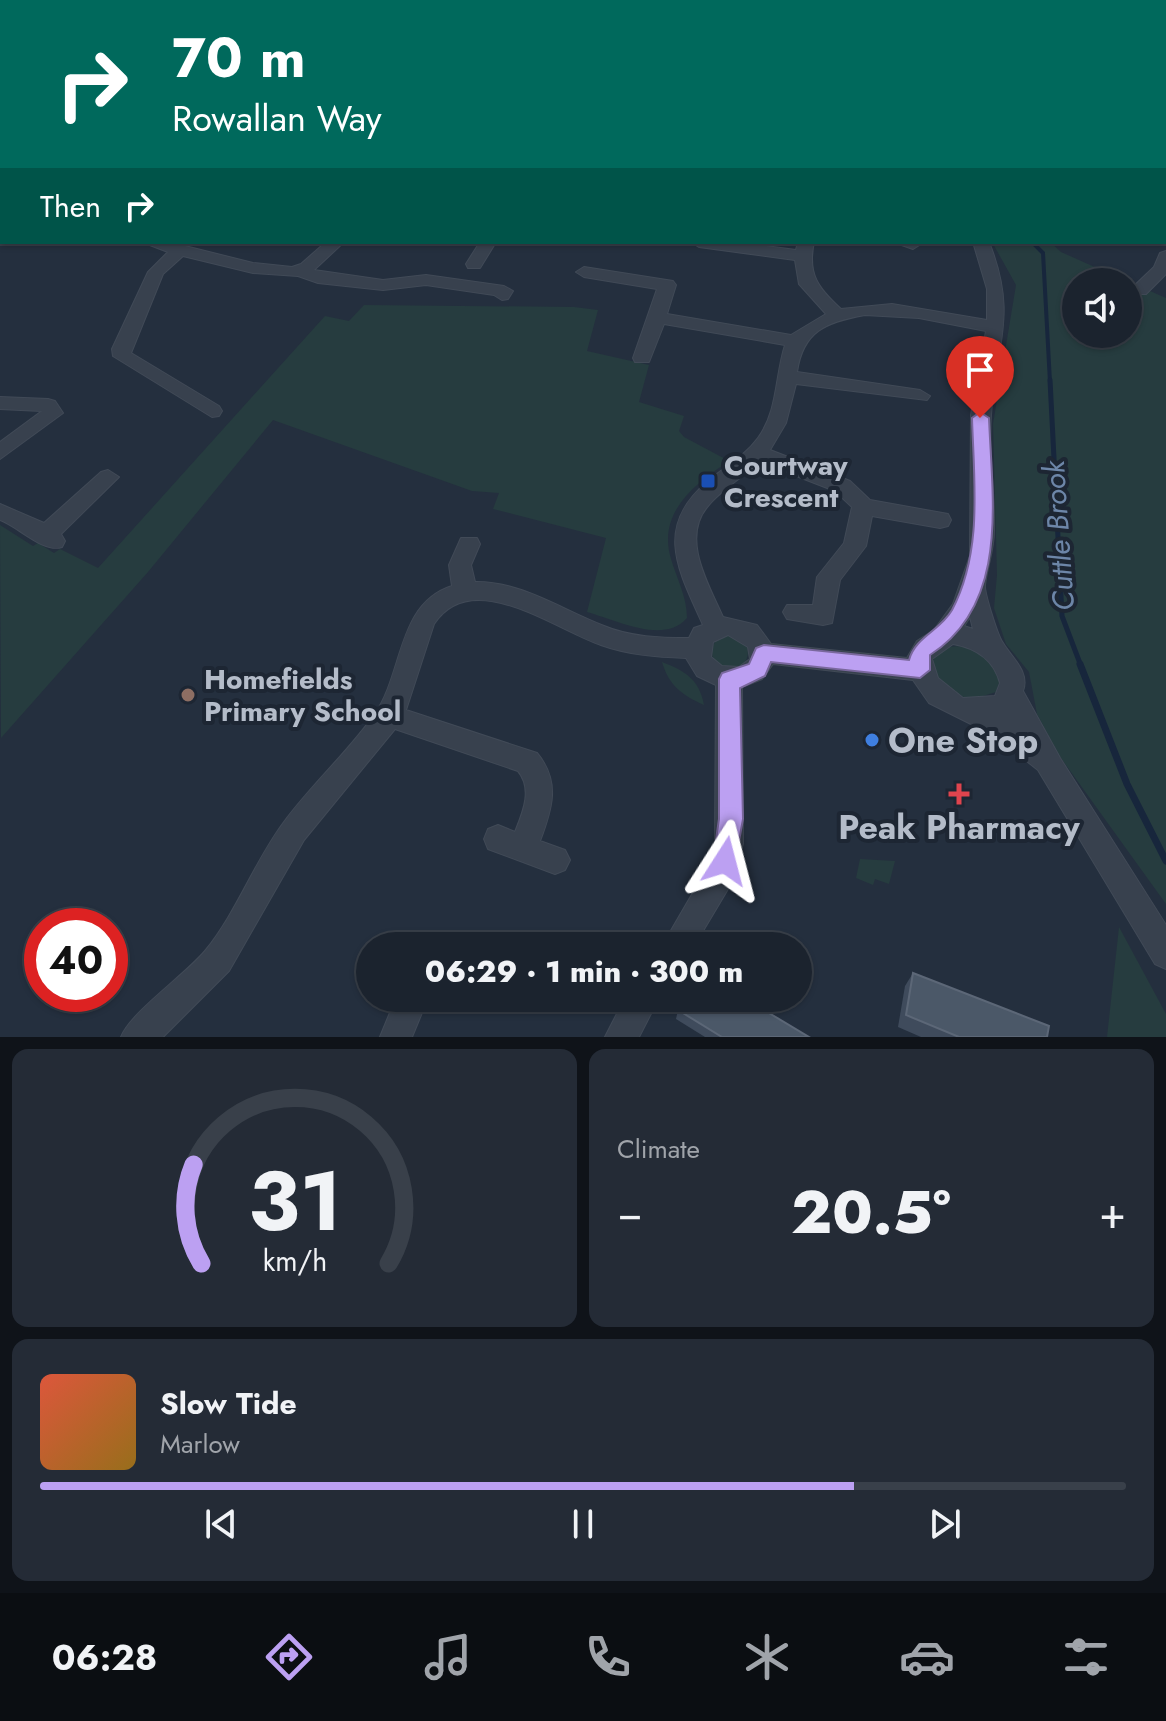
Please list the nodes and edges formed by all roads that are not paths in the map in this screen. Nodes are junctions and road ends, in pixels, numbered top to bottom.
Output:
1 (334, 244) edge
2 (729, 244) edge
3 (982, 244) edge
4 (182, 247) edge
5 (461, 249) dead end
6 (804, 249) edge
7 (481, 253) edge
8 (1166, 255) edge
9 (300, 271) junction
10 (584, 273) dead end
11 (1152, 286) edge
12 (502, 295) dead end
13 (837, 315) junction
14 (657, 318) junction
15 (998, 328) junction
16 (795, 341) junction
17 (642, 358) dead end
18 (788, 377) junction
19 (920, 396) dead end
20 (0, 403) edge
21 (199, 409) dead end
22 (0, 452) edge
23 (757, 452) junction
24 (108, 477) dead end
25 (863, 507) junction
26 (0, 512) edge
27 (940, 520) dead end
28 (469, 544) dead end
29 (974, 591) junction
30 (465, 592) junction
31 (795, 612) dead end
32 (716, 627) junction
33 (943, 637) junction
34 (991, 647) junction
35 (696, 648) junction
36 (764, 653) junction
37 (920, 670) junction
38 (729, 679) junction
39 (1011, 694) junction
40 (973, 711) junction
41 (390, 716) junction
42 (1050, 767) junction
43 (555, 860) dead end
44 (686, 932) edge
45 (1166, 953) edge
46 (407, 1012) edge
47 (635, 1012) edge
48 (398, 1036) edge
49 (137, 1037) edge
50 (621, 1037) edge

1 - 9 street
2 - 6 street
3 - 15 street
4 - 9 street
4 - 21 street
5 - 7 street
6 - 13 street
8 - 11 street
9 - 12 street
10 - 14 street
13 - 15 street
13 - 16 street
14 - 16 street
14 - 17 street
15 - 29 street
16 - 18 street
18 - 19 street
18 - 23 street
20 - 22 street
23 - 25 street
23 - 32 street
24 - 26 street
25 - 27 street
25 - 31 street
28 - 30 street
29 - 33 street
29 - 34 street
30 - 35 street
30 - 41 street
32 - 35 street
32 - 36 street
33 - 34 street
33 - 37 street
34 - 39 street
35 - 38 street
36 - 37 street
36 - 38 street
37 - 40 street
38 - 44 street
39 - 40 street
39 - 42 street
40 - 42 street
41 - 43 street
41 - 49 street
42 - 45 street
46 - 48 street
47 - 50 street

